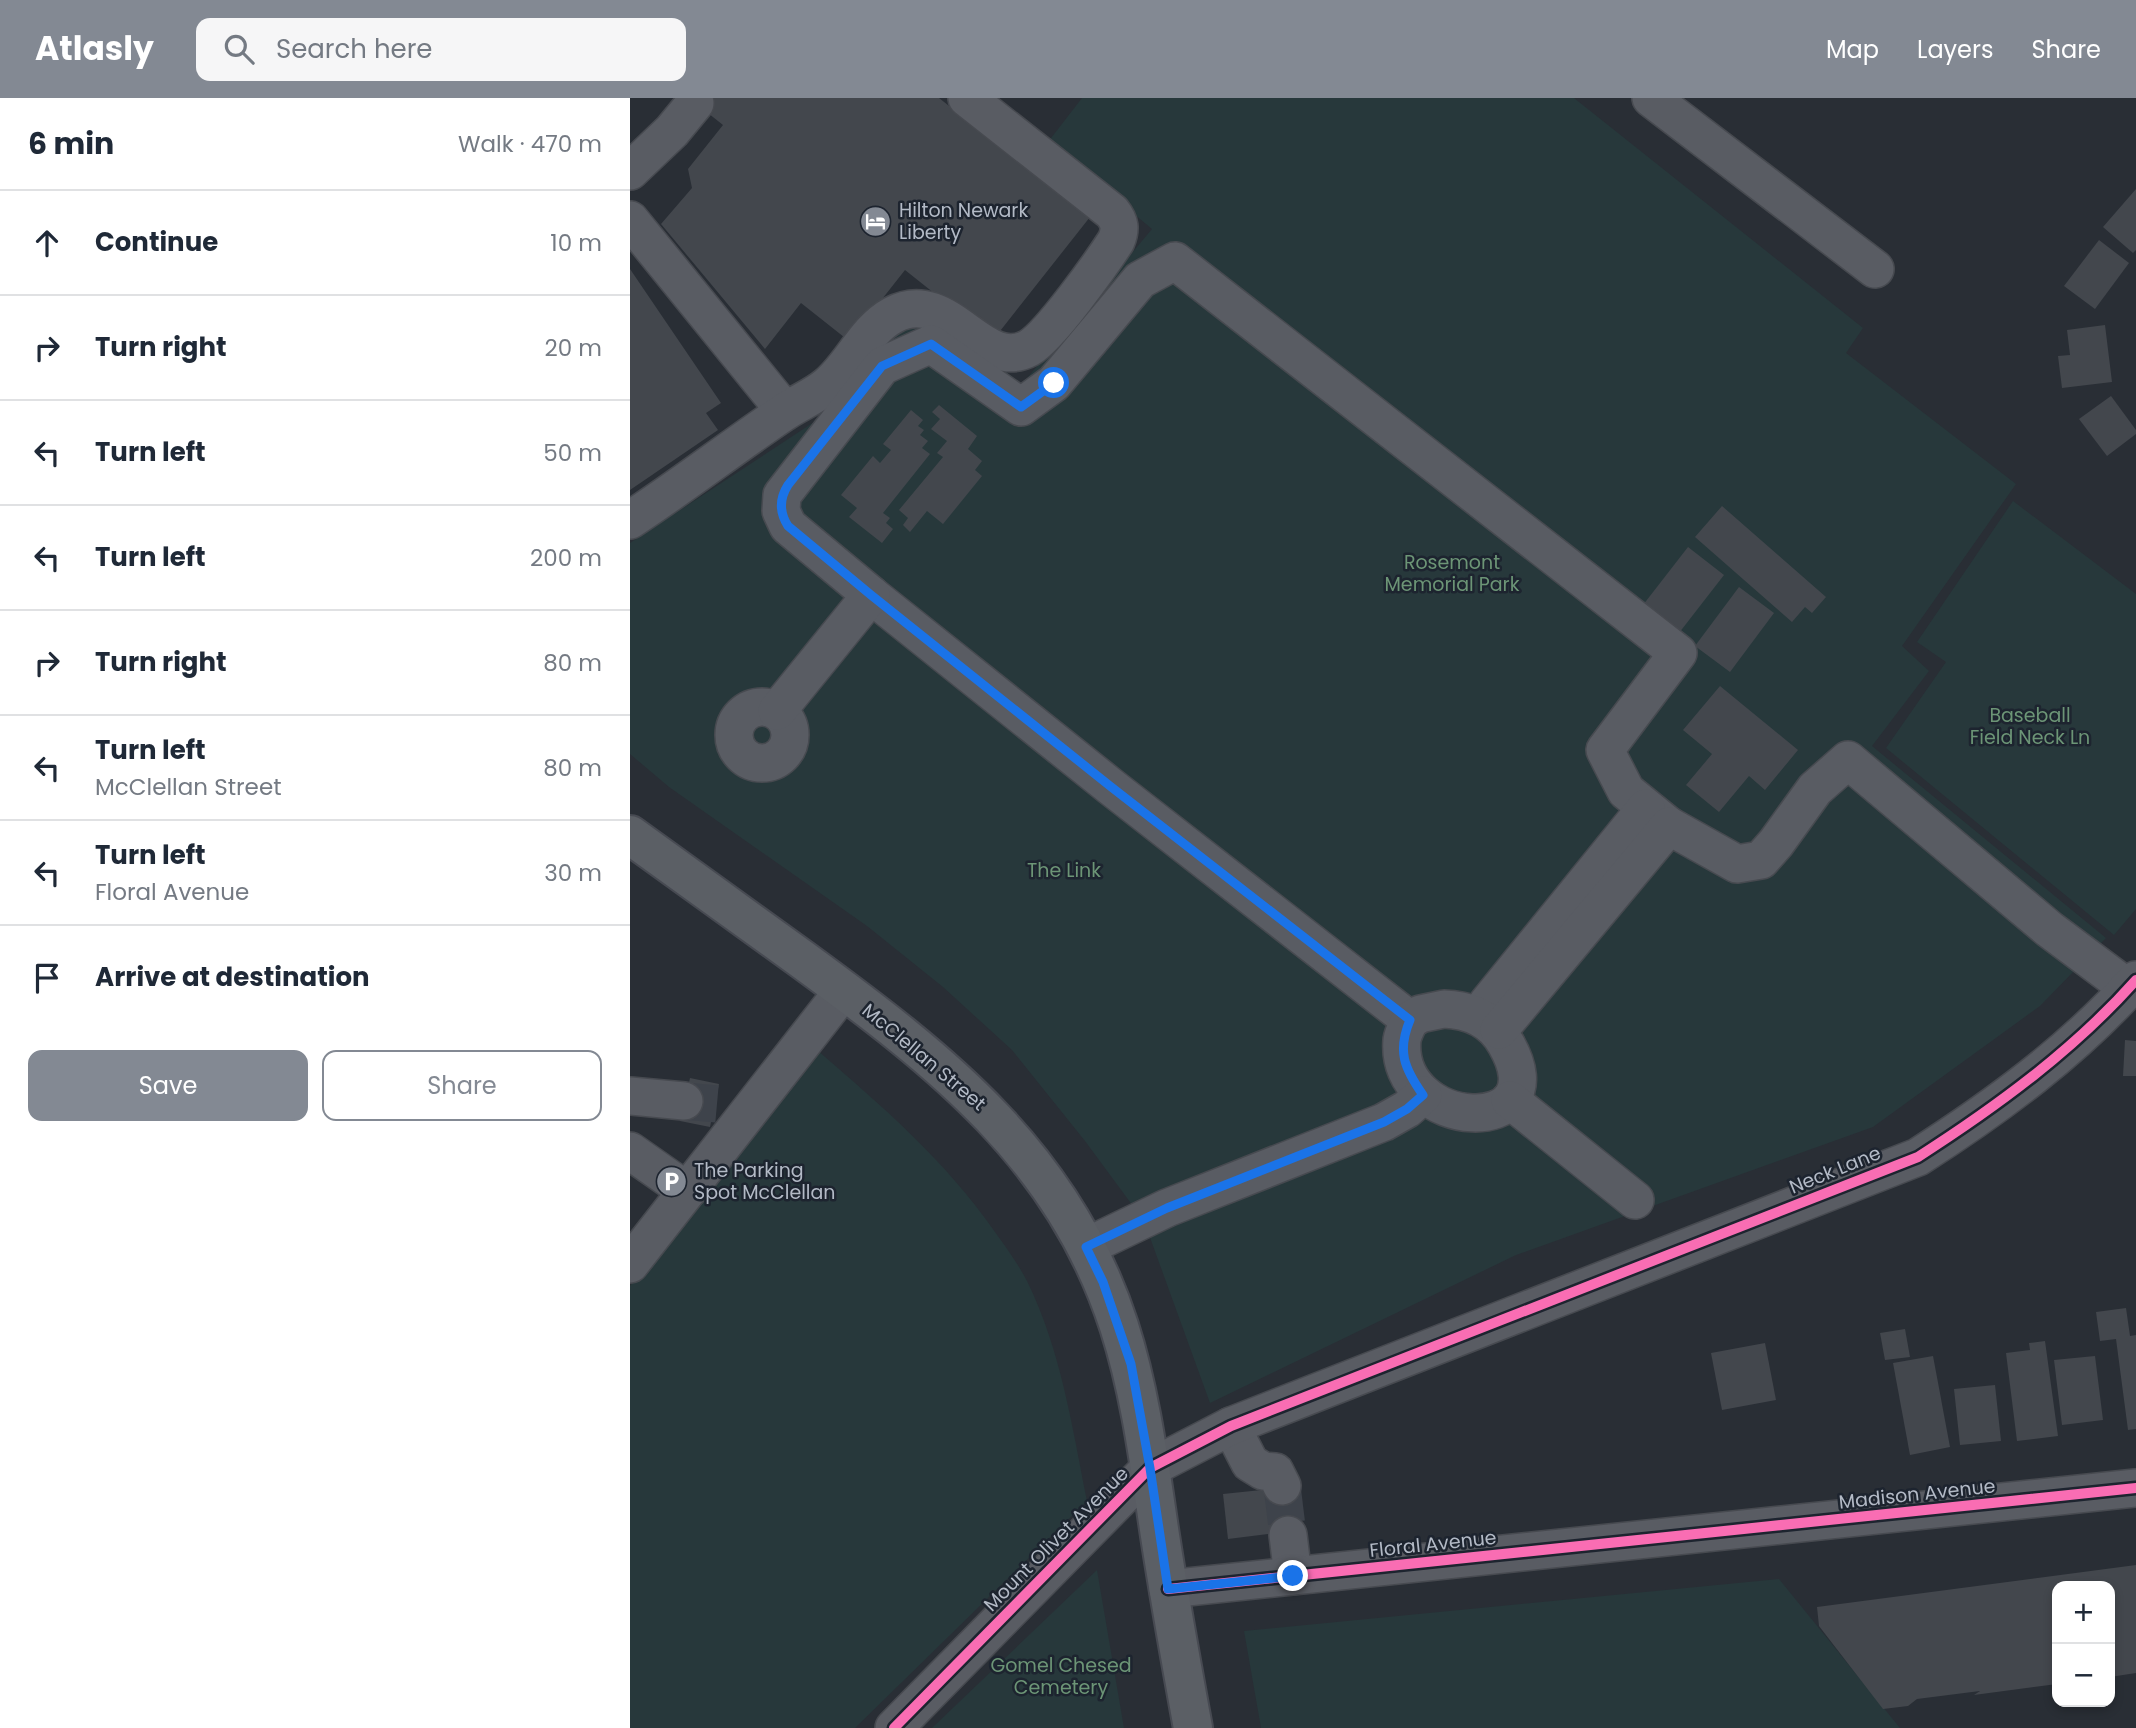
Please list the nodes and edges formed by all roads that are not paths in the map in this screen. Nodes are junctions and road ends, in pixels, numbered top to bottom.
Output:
1 (967, 98) edge
2 (1651, 98) edge
3 (695, 103) dead end
4 (630, 171) edge
5 (630, 220) edge
6 (1875, 269) dead end
7 (785, 411) junction
8 (630, 520) edge
9 (871, 595) junction
10 (777, 711) dead end
11 (1657, 817) junction
12 (630, 835) edge
13 (2133, 985) edge
14 (844, 990) junction
15 (1410, 1020) junction
16 (1488, 1023) junction
17 (1423, 1095) junction
18 (630, 1096) edge
19 (758, 1100) junction
20 (1510, 1100) junction
21 (630, 1151) edge
22 (687, 1191) junction
23 (1635, 1200) dead end
24 (1086, 1247) junction
25 (630, 1264) edge
26 (1503, 1321) joint
27 (1231, 1426) junction
28 (1150, 1468) junction
29 (1282, 1486) dead end
30 (2136, 1488) edge
31 (1288, 1535) tunnel mouth
32 (1702, 1535) joint
33 (1293, 1576) junction
34 (1168, 1589) junction
35 (894, 1728) edge
36 (1193, 1728) edge

1 - 7 street
2 - 6 street
3 - 4 street
5 - 7 street
7 - 8 street
9 - 10 street
9 - 11 street
9 - 15 street
11 - 13 street
11 - 16 street
12 - 14 main road, McClellan Street
13 - 26 street, Neck Lane
14 - 19 street
14 - 24 main road, McClellan Street
15 - 16 street
15 - 17 street
16 - 20 street
17 - 20 street
17 - 24 street
18 - 19 street
19 - 22 street
20 - 23 street
21 - 22 street
22 - 25 street
24 - 28 main road, McClellan Street
26 - 27 street, Mount Olivet Avenue
27 - 28 street, Mount Olivet Avenue
27 - 29 street
28 - 34 main road, McClellan Street
28 - 35 street, Mount Olivet Avenue
30 - 32 street, Madison Avenue
31 - 33 street
32 - 33 street, Floral Avenue
33 - 34 street, Floral Avenue
34 - 36 main road, McClellan Street

